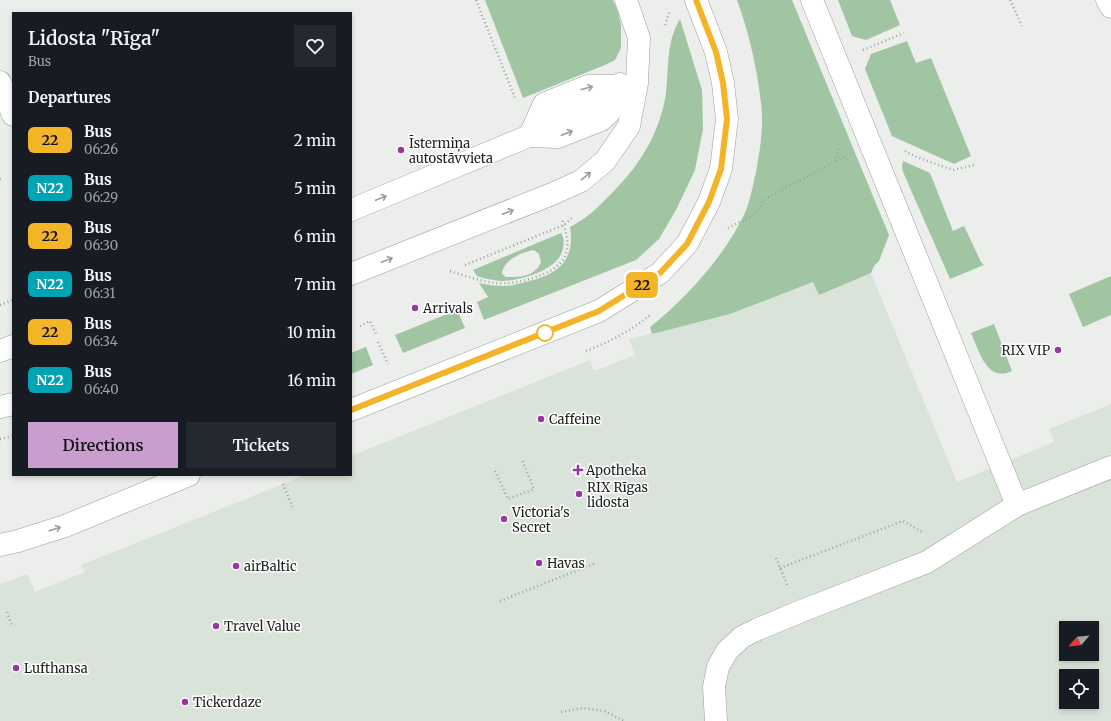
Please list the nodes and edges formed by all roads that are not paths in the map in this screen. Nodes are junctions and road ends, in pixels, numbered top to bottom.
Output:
1 (626, 0) edge
2 (696, 0) edge
3 (812, 0) edge
4 (1107, 0) edge
5 (1111, 7) edge
6 (639, 38) junction
7 (0, 82) edge
8 (620, 86) junction
9 (12, 112) edge
10 (529, 136) junction
11 (352, 210) edge
12 (352, 274) edge
13 (12, 346) edge
14 (0, 351) edge
15 (12, 404) edge
16 (0, 407) edge
17 (352, 410) edge
18 (1111, 467) edge
19 (187, 476) edge
20 (1017, 505) junction
21 (0, 545) edge
22 (716, 721) edge

1 - 6 main road
2 - 17 main road
3 - 20 main road
4 - 5 main road
6 - 8 main road
12 -> 6 main road
7 - 9 main road
10 -> 8 main road
10 -> 8 main road
11 -> 10 main road
13 - 14 main road
15 - 16 main road
18 - 20 main road
21 -> 19 main road
20 - 22 main road

